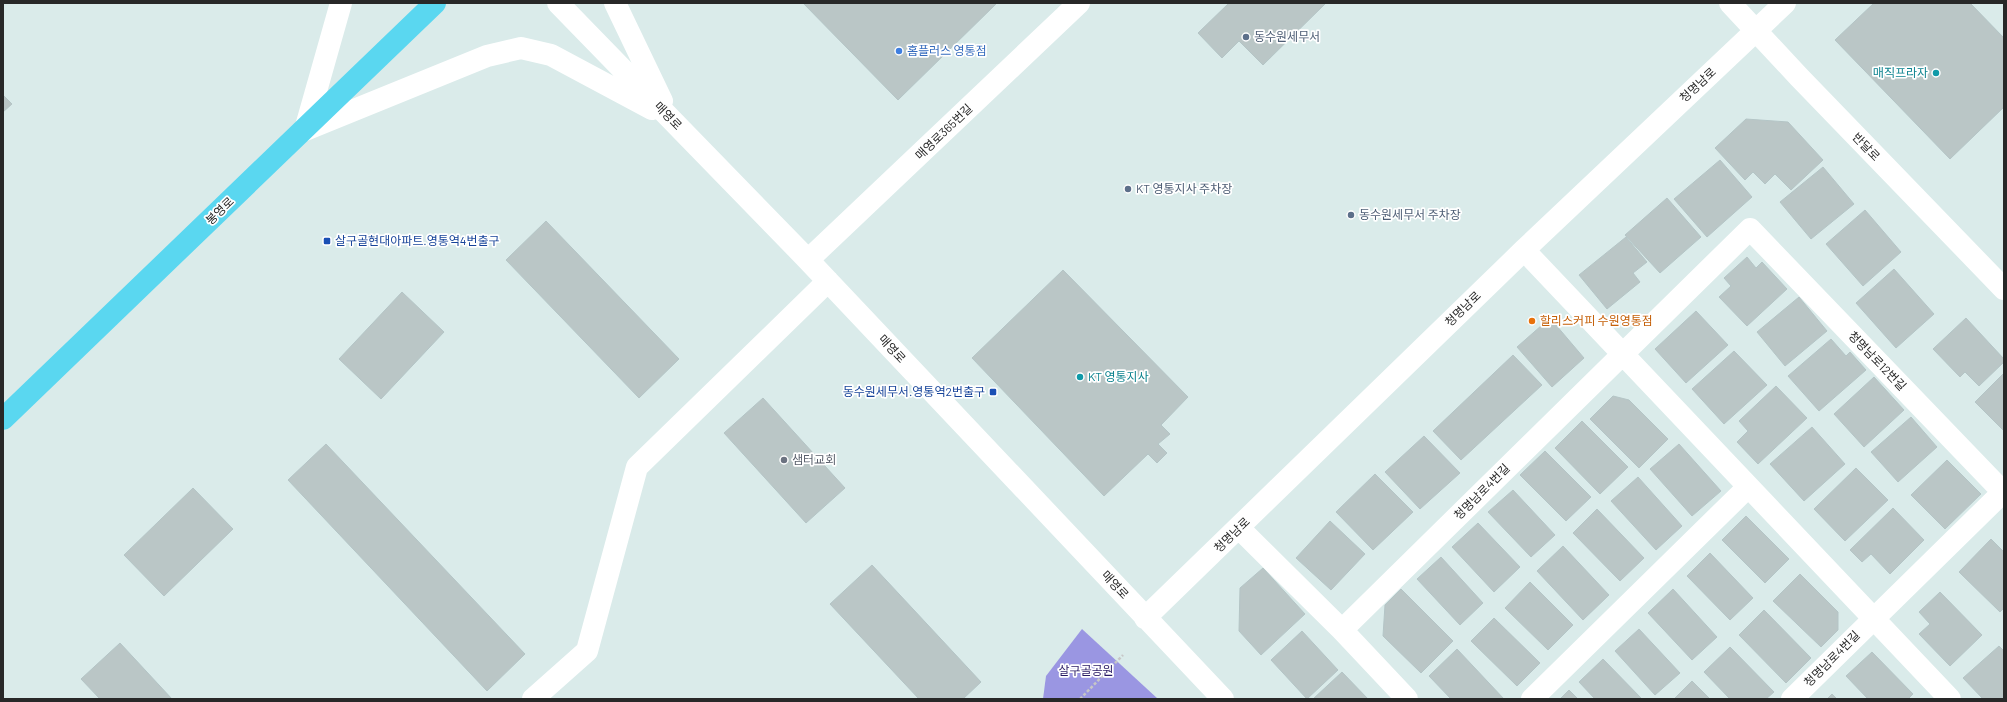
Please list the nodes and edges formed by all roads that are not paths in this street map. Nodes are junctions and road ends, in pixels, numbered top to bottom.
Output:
1 (341, 3) edge
2 (435, 3) edge
3 (558, 3) edge
4 (615, 3) edge
5 (1079, 3) edge
6 (1730, 3) edge
7 (1785, 3) edge
8 (1756, 30) junction
9 (671, 119) junction
10 (305, 130) junction
11 (1524, 250) junction
12 (808, 260) junction
13 (828, 281) junction
14 (2004, 289) edge
15 (1623, 353) junction
16 (3, 419) edge
17 (1748, 487) junction
18 (1239, 528) junction
19 (1145, 618) junction
20 (1873, 619) junction
21 (1342, 630) junction
22 (534, 699) edge
23 (1223, 699) edge
24 (1407, 699) edge
25 (1532, 699) edge
26 (1792, 699) edge
27 (1950, 699) edge

1 - 10 street
2 - 10 main road, 봉영로
3 - 9 street, 매영로
4 - 9 street
5 - 12 street, 매영로365번길
6 - 8 street, 반달로
7 - 8 street, 청명남로
8 - 11 street, 청명남로
8 - 14 street, 반달로
9 - 10 street
9 - 12 street, 매영로
10 - 16 main road, 봉영로
11 - 15 street
11 - 18 street, 청명남로
12 - 13 street, 매영로
13 - 19 street, 매영로
13 - 22 street
15 - 17 street
15 - 20 street, 청명남로12번길
15 - 21 street, 청명남로4번길
17 - 20 street
17 - 25 street
18 - 19 street, 청명남로
18 - 21 street
19 - 23 street, 매영로
20 - 26 street, 청명남로4번길
20 - 27 street
21 - 24 street

